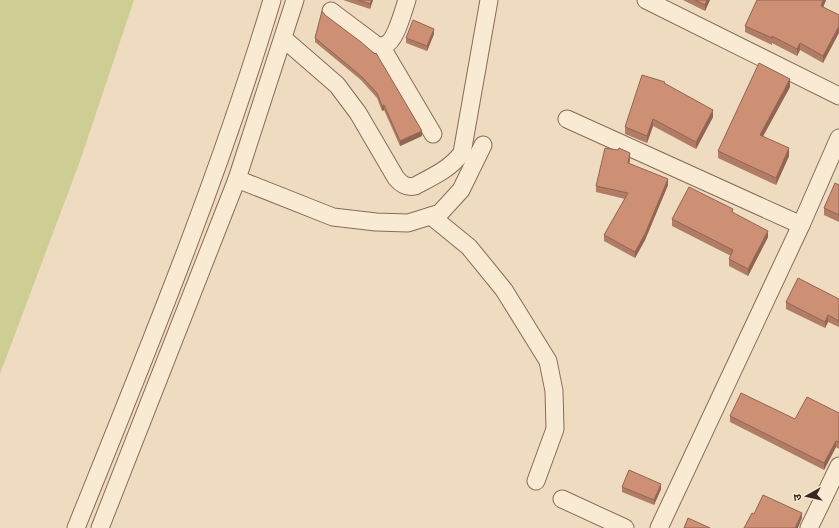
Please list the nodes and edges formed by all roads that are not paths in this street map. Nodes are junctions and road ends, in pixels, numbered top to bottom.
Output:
1 (295, 0) edge
2 (407, 0) edge
3 (489, 0) edge
4 (646, 0) edge
5 (270, 4) edge
6 (331, 11) dead end
7 (290, 16) junction
8 (284, 39) junction
9 (381, 46) junction
10 (839, 96) edge
11 (567, 119) dead end
12 (433, 134) dead end
13 (839, 138) edge
14 (482, 145) dead end
15 (237, 179) junction
16 (431, 216) junction
17 (802, 225) junction
18 (839, 466) edge
19 (536, 481) dead end
20 (562, 499) dead end
21 (76, 528) edge
22 (100, 528) edge
23 (625, 528) edge
24 (659, 528) edge
25 (809, 528) edge

1 - 7 street
2 - 9 street
3 - 8 street
4 - 10 street
5 - 7 street
5 - 21 street
6 - 9 street
7 - 8 street
8 - 15 street
9 - 12 street
11 - 17 street
13 - 17 street
14 - 16 street
15 - 16 street
15 - 22 street
16 - 19 street
17 - 24 street
18 - 25 street
20 - 23 street

